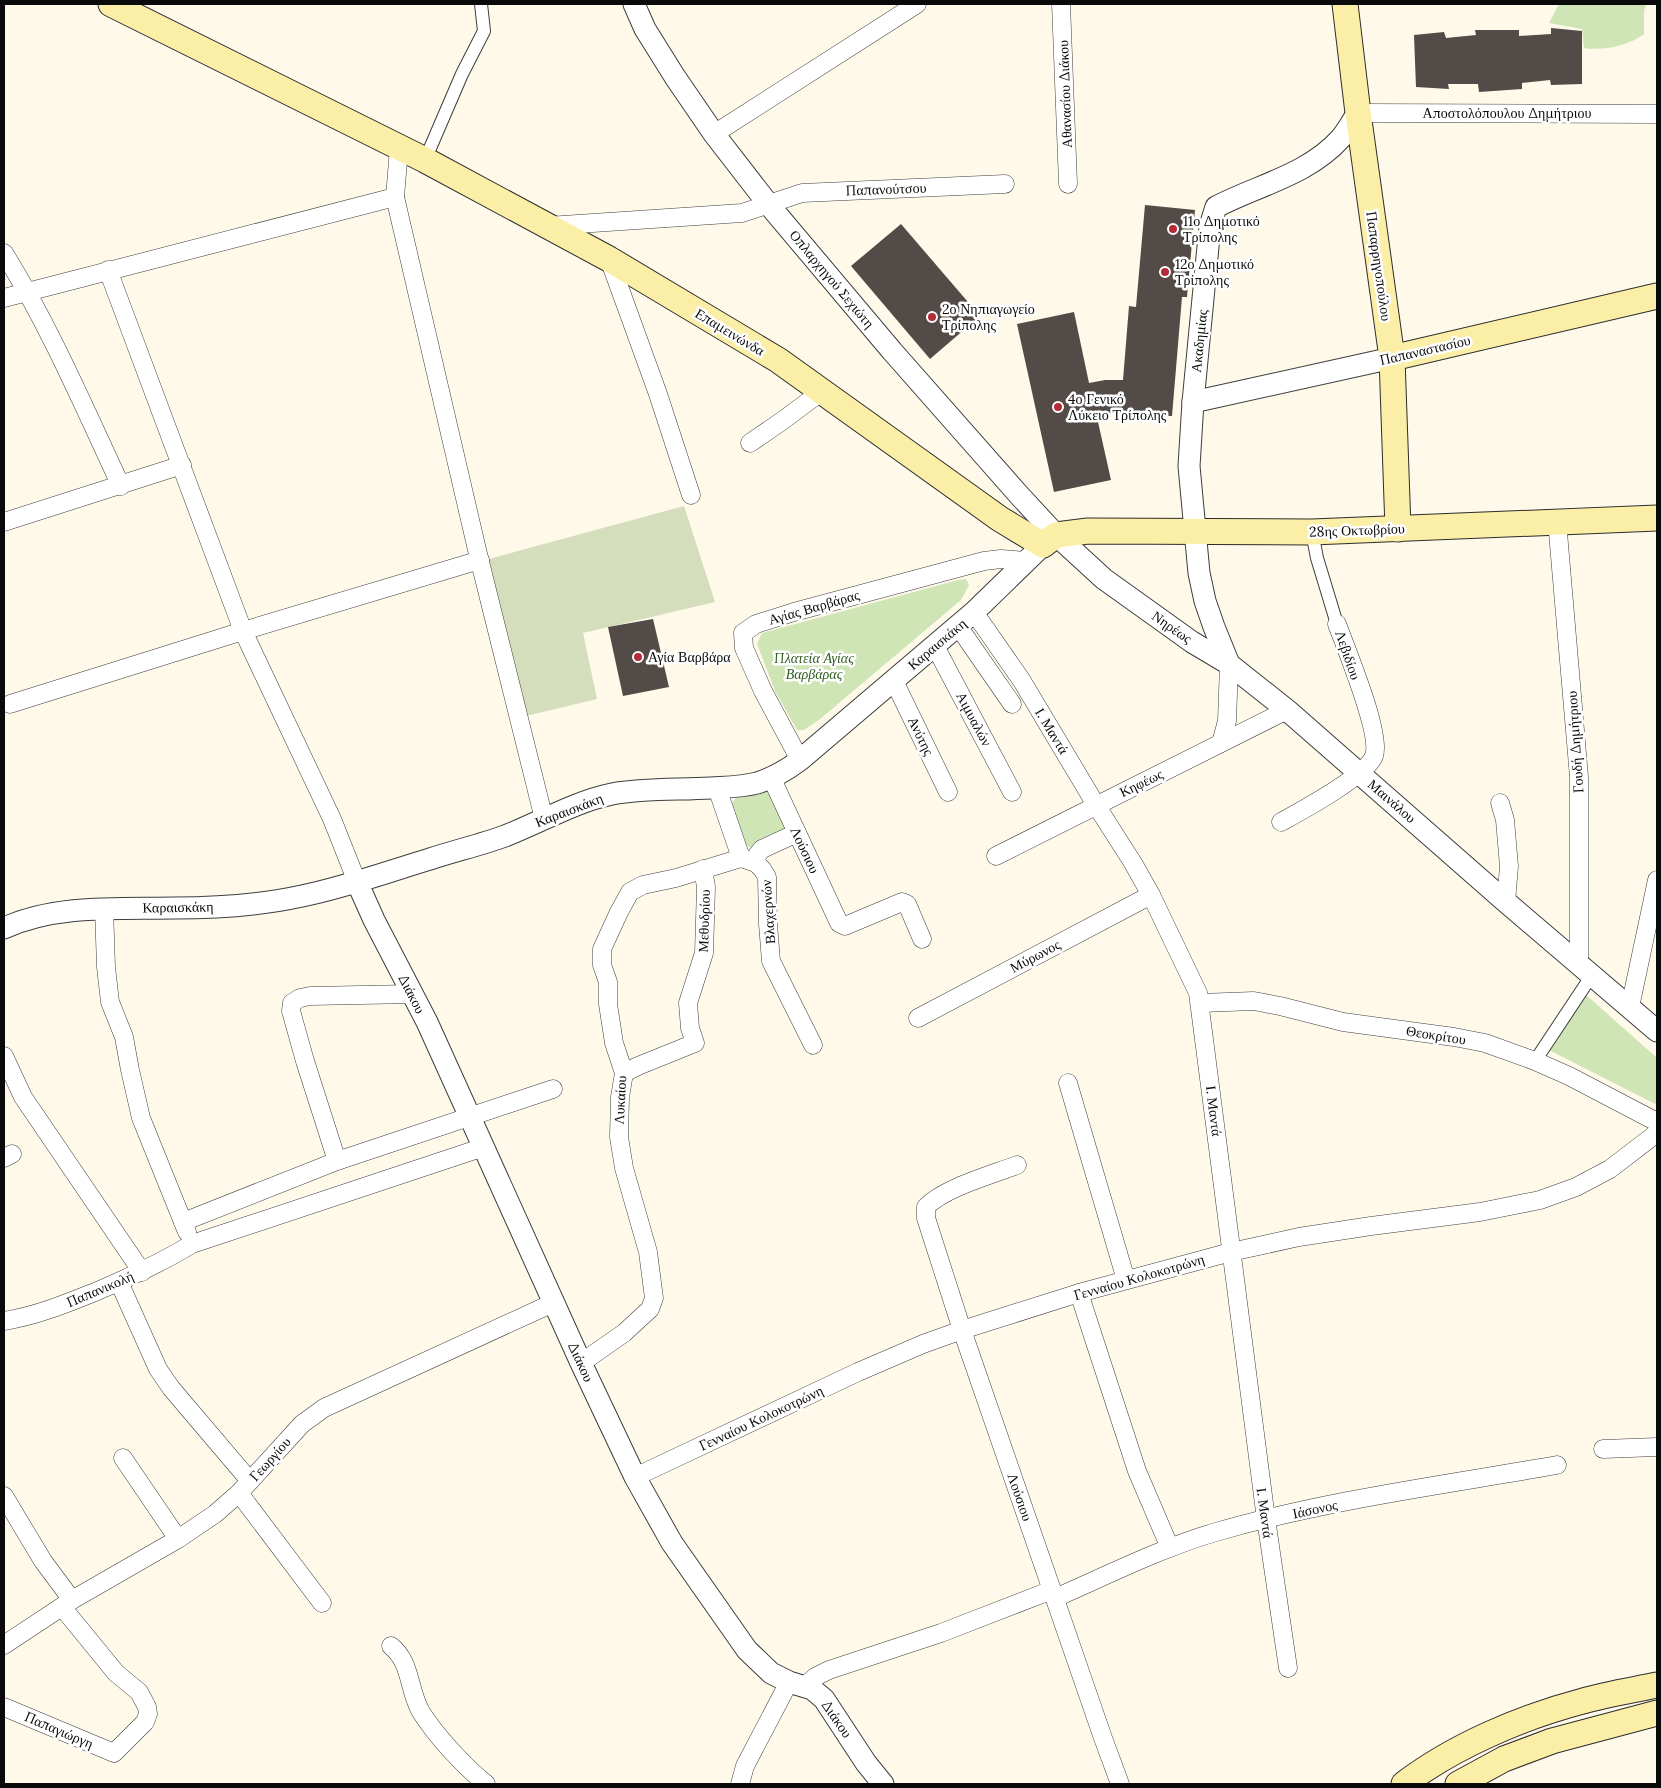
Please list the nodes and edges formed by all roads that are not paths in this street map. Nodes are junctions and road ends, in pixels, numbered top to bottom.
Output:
1 (111, 4) edge
2 (481, 4) edge
3 (634, 4) edge
4 (917, 4) edge
5 (1061, 4) edge
6 (1345, 4) edge
7 (1358, 113) junction
8 (1657, 114) edge
9 (714, 134) junction
10 (399, 149) junction
11 (425, 160) junction
12 (1005, 184) dead end
13 (1068, 184) dead end
14 (394, 197) junction
15 (769, 205) junction
16 (547, 226) junction
17 (4, 253) edge
18 (609, 259) junction
19 (108, 270) junction
20 (26, 291) junction
21 (1657, 296) edge
22 (4, 298) edge
23 (1392, 358) junction
24 (821, 392) junction
25 (1192, 402) junction
26 (750, 443) dead end
27 (182, 465) junction
28 (121, 486) junction
29 (691, 495) dead end
30 (1657, 518) edge
31 (1557, 521) junction
32 (4, 522) edge
33 (1398, 528) junction
34 (1195, 531) junction
35 (1312, 532) junction
36 (1042, 547) junction
37 (480, 560) junction
38 (974, 612) junction
39 (1337, 624) joint
40 (958, 626) junction
41 (243, 631) junction
42 (935, 646) junction
43 (1229, 664) junction
44 (894, 680) junction
45 (10, 704) dead end
46 (1012, 704) dead end
47 (1287, 710) junction
48 (1221, 743) junction
49 (800, 760) junction
50 (1359, 772) junction
51 (771, 777) junction
52 (717, 788) junction
53 (948, 792) dead end
54 (1012, 792) dead end
55 (1500, 803) dead end
56 (1096, 805) junction
57 (544, 818) junction
58 (1281, 822) dead end
59 (797, 833) junction
60 (996, 856) dead end
61 (748, 860) junction
62 (703, 869) junction
63 (1657, 880) edge
64 (358, 882) junction
65 (1151, 895) junction
66 (1506, 902) junction
67 (104, 908) junction
68 (4, 928) edge
69 (922, 939) dead end
70 (1586, 969) junction
71 (412, 994) junction
72 (1200, 1003) junction
73 (1630, 1007) junction
74 (918, 1018) dead end
75 (1657, 1031) edge
76 (813, 1045) dead end
77 (4, 1056) edge
78 (1535, 1061) junction
79 (624, 1073) junction
80 (1068, 1083) dead end
81 (553, 1089) dead end
82 (470, 1117) junction
83 (1657, 1122) edge
84 (1657, 1133) edge
85 (484, 1147) junction
86 (338, 1162) junction
87 (1017, 1165) dead end
88 (183, 1222) junction
89 (192, 1244) junction
90 (1231, 1252) junction
91 (142, 1272) junction
92 (1126, 1280) junction
93 (119, 1282) junction
94 (1079, 1293) junction
95 (553, 1303) junction
96 (4, 1322) edge
97 (962, 1330) junction
98 (581, 1363) junction
99 (1657, 1446) edge
100 (1604, 1449) dead end
101 (123, 1458) dead end
102 (1557, 1465) dead end
103 (635, 1477) junction
104 (244, 1487) junction
105 (4, 1496) edge
106 (1266, 1519) junction
107 (178, 1539) junction
108 (1170, 1548) junction
109 (1054, 1594) junction
110 (322, 1603) dead end
111 (67, 1604) junction
112 (4, 1645) edge
113 (391, 1646) dead end
114 (1288, 1668) dead end
115 (796, 1684) junction
116 (1657, 1685) edge
117 (4, 1707) edge
118 (1657, 1713) edge
119 (486, 1784) edge
120 (740, 1784) edge
121 (883, 1784) edge
122 (1120, 1784) edge
123 (1404, 1784) edge
124 (1458, 1784) edge

1 - 10 main road, Επαμεινώνδα
2 - 11 street
3 - 9 street, Οπλαρχηγού Σεχιώτη
4 - 9 street
5 - 13 street, Αθανασίου Διάκου
6 - 7 main road, Παπαρρηγοπούλου
7 - 8 street, Αποστολόπουλου Δημήτριου
7 - 23 main road, Παπαρρηγοπούλου
7 - 25 street, Ακαδημίας
9 - 15 street, Οπλαρχηγού Σεχιώτη
10 - 11 main road, Επαμεινώνδα
10 - 14 street
11 - 16 main road, Επαμεινώνδα
12 - 15 street, Παπανούτσου
14 - 19 street
14 - 37 street
15 - 16 street, Παπανούτσου
15 - 36 street, Οπλαρχηγού Σεχιώτη
16 - 18 main road, Επαμεινώνδα
17 - 20 street
18 - 24 main road, Επαμεινώνδα
18 - 29 street
19 - 20 street
19 - 27 street
20 - 22 street
20 - 28 street
21 - 23 main road, Παπαναστασίου
23 - 25 street, Παπαναστασίου
23 - 33 main road, Παπαρρηγοπούλου
24 - 26 street
24 - 36 main road, Επαμεινώνδα
25 - 34 street, Ακαδημίας
27 - 28 street
27 - 41 street
28 - 32 street
30 - 31 main road, 28ης Οκτωβρίου
31 - 33 main road, 28ης Οκτωβρίου
31 - 70 street, Γουδή Δημήτριου
33 - 35 main road, 28ης Οκτωβρίου
34 - 35 main road, 28ης Οκτωβρίου
34 - 36 main road, 28ης Οκτωβρίου
34 - 43 street, Μαινάλου
35 - 39 street, Λεβιδίου
36 - 38 street, Καραισκάκη
36 - 43 street, Νηρέως
36 - 49 street, Αγίας Βαρβάρας
37 - 41 street
37 - 57 street
38 - 40 street, Καραισκάκη
38 - 56 street, Ι. Μαντά
39 - 50 street, Λεβιδίου
40 - 42 street, Καραισκάκη
40 - 46 street
41 - 45 street
41 - 64 street
42 - 44 street, Καραισκάκη
42 - 54 street, Αιμυαλών
43 - 47 street, Μαινάλου
43 - 48 street
44 - 49 street, Καραισκάκη
44 - 53 street, Ανύτης
47 - 48 street, Κηφέως
47 - 50 street, Μαινάλου
48 - 56 street, Κηφέως
49 - 51 street, Καραισκάκη
50 - 58 street, Λεβιδίου
50 - 66 street, Μαινάλου
51 - 52 street, Καραισκάκη
51 - 59 street, Λούσιου
52 - 57 street, Καραισκάκη
52 - 61 street, Βλαχερνών
55 - 66 street
56 - 60 street, Κηφέως
56 - 65 street, Ι. Μαντά
57 - 64 street, Καραισκάκη
59 - 61 street
59 - 69 street, Λούσιου
61 - 62 street, Λυκαίου
61 - 76 street, Βλαχερνών
62 - 79 street, Μεθυδρίου
62 - 79 street, Λυκαίου
63 - 73 street
64 - 67 street, Καραισκάκη
64 - 71 street, Διάκου
65 - 72 street, Ι. Μαντά
65 - 74 street, Μύρωνος
66 - 70 street, Μαινάλου
67 - 68 street, Καραισκάκη
67 - 88 street
70 - 73 street, Μαινάλου
70 - 78 street
71 - 82 street, Διάκου
71 - 86 street
72 - 78 street, Θεοκρίτου
72 - 90 street, Ι. Μαντά
73 - 75 street, Μαινάλου
77 - 91 street
78 - 83 street, Θεοκρίτου
79 - 98 street, Λυκαίου
80 - 92 street
81 - 82 street
82 - 85 street, Διάκου
82 - 86 street
84 - 90 street, Γενναίου Κολοκοτρώνη
85 - 89 street, Παπανικολή
85 - 95 street, Διάκου
86 - 88 street
87 - 97 street, Λούσιου
88 - 89 street
89 - 91 street, Παπανικολή
90 - 92 street, Γενναίου Κολοκοτρώνη
90 - 106 street, Ι. Μαντά
91 - 93 street, Παπανικολή
92 - 94 street, Γενναίου Κολοκοτρώνη
93 - 96 street, Παπανικολή
93 - 104 street
94 - 97 street, Γενναίου Κολοκοτρώνη
94 - 108 street
95 - 98 street, Διάκου
95 - 104 street, Γεωργίου
97 - 103 street, Γενναίου Κολοκοτρώνη
97 - 109 street, Λούσιου
98 - 103 street, Διάκου
99 - 100 street
101 - 107 street
102 - 106 street, Ιάσονος
103 - 115 street, Διάκου
104 - 107 street, Γεωργίου
104 - 110 street
105 - 111 street
106 - 108 street, Ιάσονος
106 - 114 street, Ι. Μαντά
107 - 111 street, Γεωργίου
108 - 109 street, Ιάσονος
109 - 115 street, Ιάσονος
109 - 122 street, Λούσιου
111 - 112 street, Γεωργίου
111 - 117 street, Παπαγιώργη
113 - 119 street
115 - 120 street
115 - 121 street, Διάκου
116 - 123 main road
118 - 124 main road

